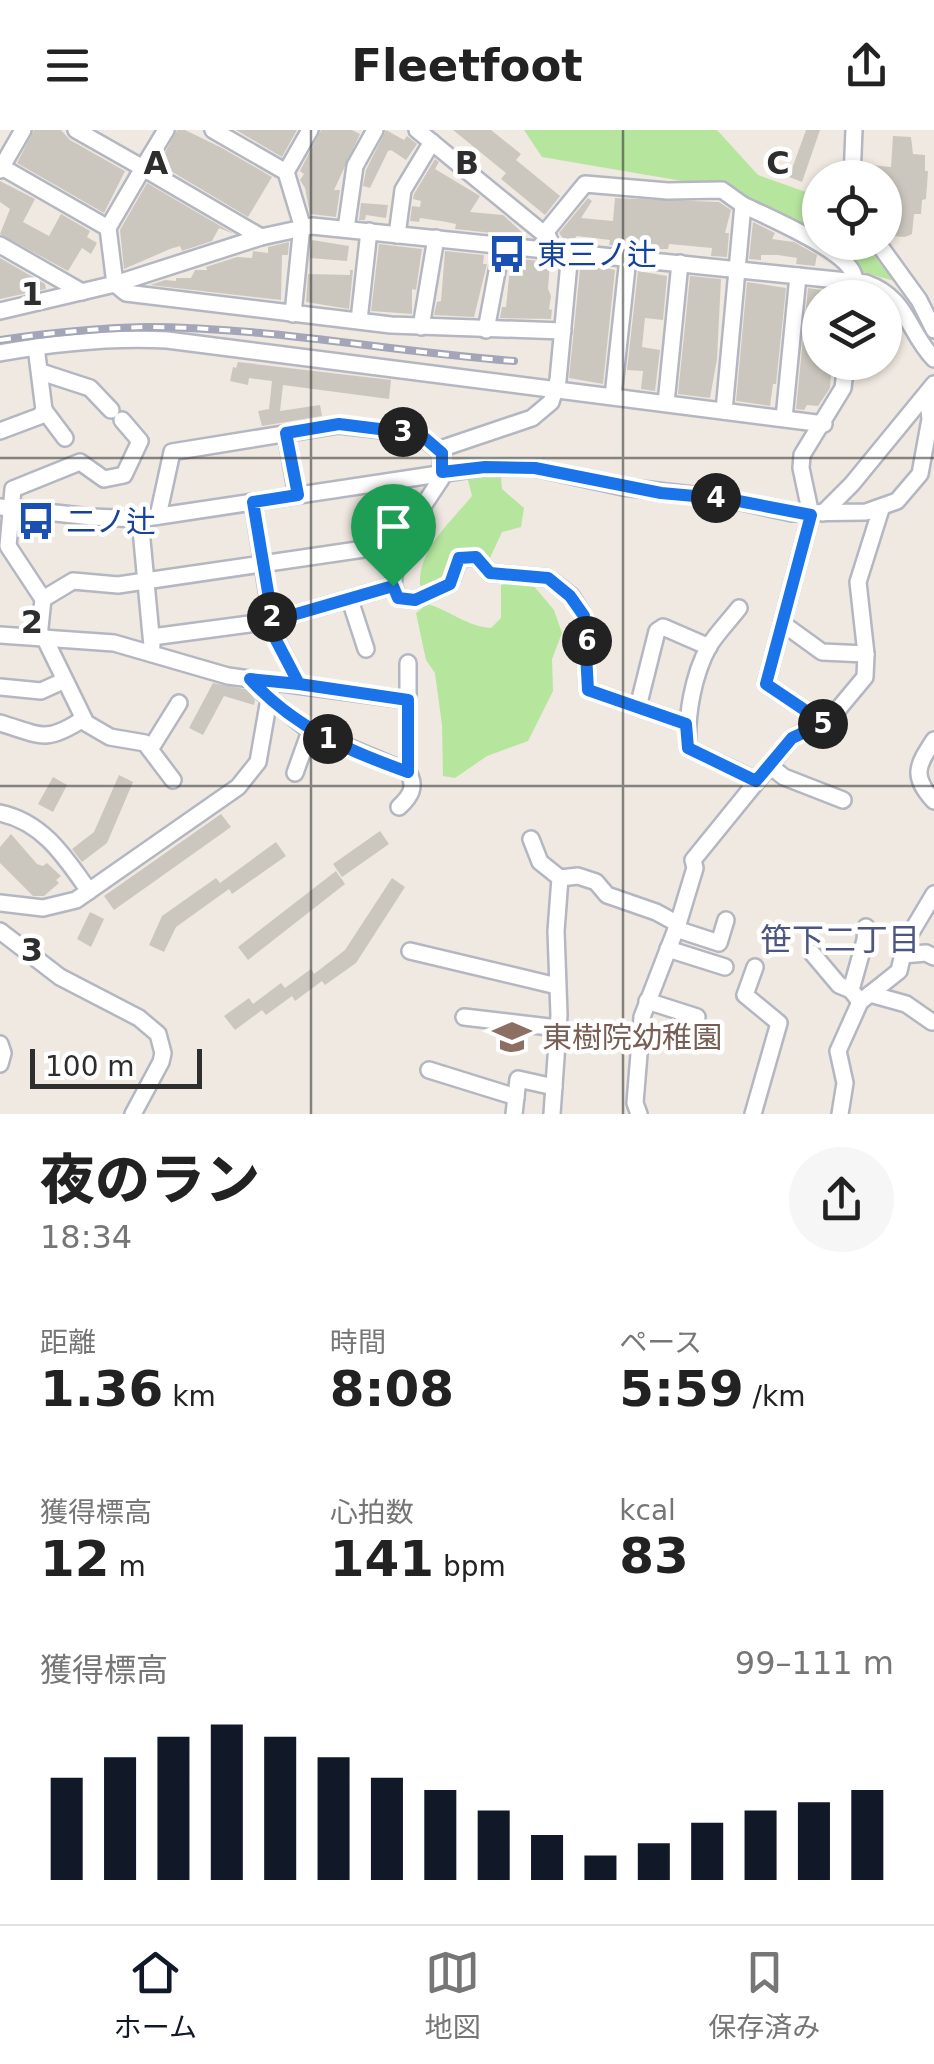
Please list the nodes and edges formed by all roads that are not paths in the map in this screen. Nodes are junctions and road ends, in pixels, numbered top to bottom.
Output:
1 (23, 130) edge
2 (76, 130) edge
3 (166, 130) edge
4 (214, 130) edge
5 (310, 130) edge
6 (375, 130) edge
7 (417, 130) edge
8 (854, 130) edge
9 (432, 142) junction
10 (853, 160) edge
11 (1, 167) edge
12 (143, 168) junction
13 (286, 172) junction
14 (743, 206) junction
15 (302, 226) junction
16 (108, 228) junction
17 (346, 229) junction
18 (369, 231) junction
19 (397, 234) junction
20 (544, 234) junction
21 (261, 237) junction
22 (436, 238) junction
23 (0, 244) edge
24 (502, 245) junction
25 (567, 252) junction
26 (628, 258) junction
27 (889, 260) edge
28 (680, 263) junction
29 (737, 269) junction
30 (798, 276) junction
31 (814, 280) edge
32 (853, 280) edge
33 (115, 284) junction
34 (82, 292) junction
35 (902, 308) edge
36 (0, 310) edge
37 (292, 314) junction
38 (358, 320) junction
39 (421, 327) junction
40 (486, 330) junction
41 (934, 330) edge
42 (563, 331) junction
43 (36, 347) junction
44 (0, 353) edge
45 (934, 359) edge
46 (40, 372) junction
47 (844, 380) edge
48 (556, 389) junction
49 (930, 389) edge
50 (613, 396) junction
51 (666, 403) junction
52 (44, 410) junction
53 (724, 411) junction
54 (784, 418) junction
55 (824, 424) junction
56 (0, 432) edge
57 (286, 433) junction
58 (65, 438) dead end
59 (442, 453) junction
60 (442, 472) junction
61 (298, 495) junction
62 (253, 502) junction
63 (6, 508) edge
64 (880, 509) junction
65 (817, 514) junction
66 (158, 516) junction
67 (140, 518) junction
68 (398, 544) junction
69 (264, 563) junction
70 (147, 580) junction
71 (393, 586) junction
72 (43, 599) junction
73 (350, 600) junction
74 (739, 608) dead end
75 (272, 621) junction
76 (782, 622) junction
77 (0, 635) edge
78 (41, 637) junction
79 (152, 637) junction
80 (709, 646) junction
81 (366, 650) dead end
82 (866, 654) junction
83 (151, 656) junction
84 (408, 663) dead end
85 (250, 679) junction
86 (63, 681) junction
87 (299, 684) junction
88 (0, 687) edge
89 (269, 699) junction
90 (408, 700) junction
91 (179, 703) dead end
92 (638, 707) junction
93 (83, 720) junction
94 (0, 723) edge
95 (824, 723) junction
96 (686, 724) junction
97 (310, 731) junction
98 (934, 740) edge
99 (151, 748) junction
100 (770, 766) junction
101 (295, 772) dead end
102 (408, 772) junction
103 (173, 780) dead end
104 (756, 781) junction
105 (843, 800) dead end
106 (934, 801) edge
107 (399, 807) dead end
108 (0, 812) edge
109 (530, 839) dead end
110 (560, 878) junction
111 (89, 891) junction
112 (934, 894) edge
113 (0, 903) edge
114 (726, 920) dead end
115 (677, 926) junction
116 (866, 927) dead end
117 (0, 931) edge
118 (668, 949) junction
119 (410, 951) dead end
120 (812, 953) dead end
121 (902, 955) junction
122 (934, 958) edge
123 (725, 967) dead end
124 (755, 967) dead end
125 (557, 986) junction
126 (860, 995) junction
127 (647, 1001) junction
128 (464, 1017) dead end
129 (698, 1017) dead end
130 (932, 1022) edge
131 (558, 1028) junction
132 (0, 1044) edge
133 (0, 1064) edge
134 (429, 1070) dead end
135 (554, 1088) junction
136 (516, 1096) junction
137 (133, 1114) edge
138 (514, 1114) edge
139 (552, 1114) edge
140 (639, 1114) edge
141 (753, 1114) edge
142 (840, 1114) edge

1 - 11 street
2 - 12 street
3 - 12 street
4 - 13 street
5 - 13 street
6 - 17 street
7 - 9 street
8 - 10 street
9 - 19 street
9 - 20 street
11 - 16 street
12 - 16 street
12 - 21 street
13 - 15 street
14 - 20 street
14 - 29 street
14 - 32 street
15 - 17 street
15 - 21 street
15 - 37 street
16 - 33 street
17 - 18 street
18 - 19 street
18 - 38 street
19 - 22 street
20 - 25 street
21 - 33 street
22 - 24 street
22 - 39 street
23 - 34 street
24 - 25 street
24 - 40 street
25 - 26 street
25 - 42 street
26 - 28 street
26 - 50 street
27 - 41 street
28 - 29 street
28 - 51 street
29 - 30 street
29 - 53 street
30 - 31 street
30 - 54 street
33 - 34 street
33 - 37 street
34 - 36 street
35 - 45 street
37 - 38 street
38 - 39 street
39 - 40 street
40 - 42 street
42 - 48 street
43 - 44 street
43 - 46 street
43 - 48 street
46 - 52 street
46 - 63 street
47 - 55 street
48 - 50 street
48 - 59 street
49 - 64 street
49 - 65 street
50 - 51 street
51 - 53 street
52 - 56 street
52 - 58 street
53 - 54 street
54 - 55 street
55 - 65 street
57 - 59 street
57 - 61 street
57 - 66 street
59 - 60 street
60 - 61 street
60 - 65 street
60 - 68 street
61 - 62 street
62 - 66 street
62 - 69 street
63 - 67 street
63 - 72 street
64 - 65 street
64 - 82 street
65 - 76 street
66 - 67 street
67 - 70 street
68 - 69 street
68 - 71 street
69 - 70 street
69 - 75 street
70 - 72 street
70 - 79 street
71 - 73 street
71 - 92 street
72 - 78 street
73 - 75 street
73 - 81 street
74 - 80 street
75 - 79 street
75 - 87 street
76 - 82 street
76 - 95 street
77 - 78 street
78 - 83 street
78 - 86 street
79 - 83 street
80 - 92 street
80 - 96 street
82 - 95 street
83 - 85 street
84 - 90 street
85 - 87 street
85 - 89 street
86 - 88 street
86 - 93 street
87 - 90 street
89 - 97 street
89 - 111 street
90 - 102 street
91 - 99 street
92 - 96 street
93 - 94 street
93 - 99 street
95 - 100 street
96 - 104 street
97 - 101 street
97 - 102 street
98 - 106 street
99 - 103 street
100 - 104 street
100 - 105 street
102 - 107 street
104 - 115 street
108 - 111 street
109 - 110 street
110 - 115 street
110 - 125 street
111 - 113 street
112 - 121 street
114 - 115 street
115 - 118 street
116 - 126 street
117 - 137 street
118 - 123 street
118 - 127 street
119 - 125 street
120 - 126 street
121 - 122 street
121 - 126 street
124 - 141 street
125 - 131 street
126 - 130 street
126 - 142 street
127 - 129 street
127 - 140 street
128 - 131 street
131 - 135 street
132 - 133 street
134 - 136 street
135 - 136 street
135 - 139 street
136 - 138 street

